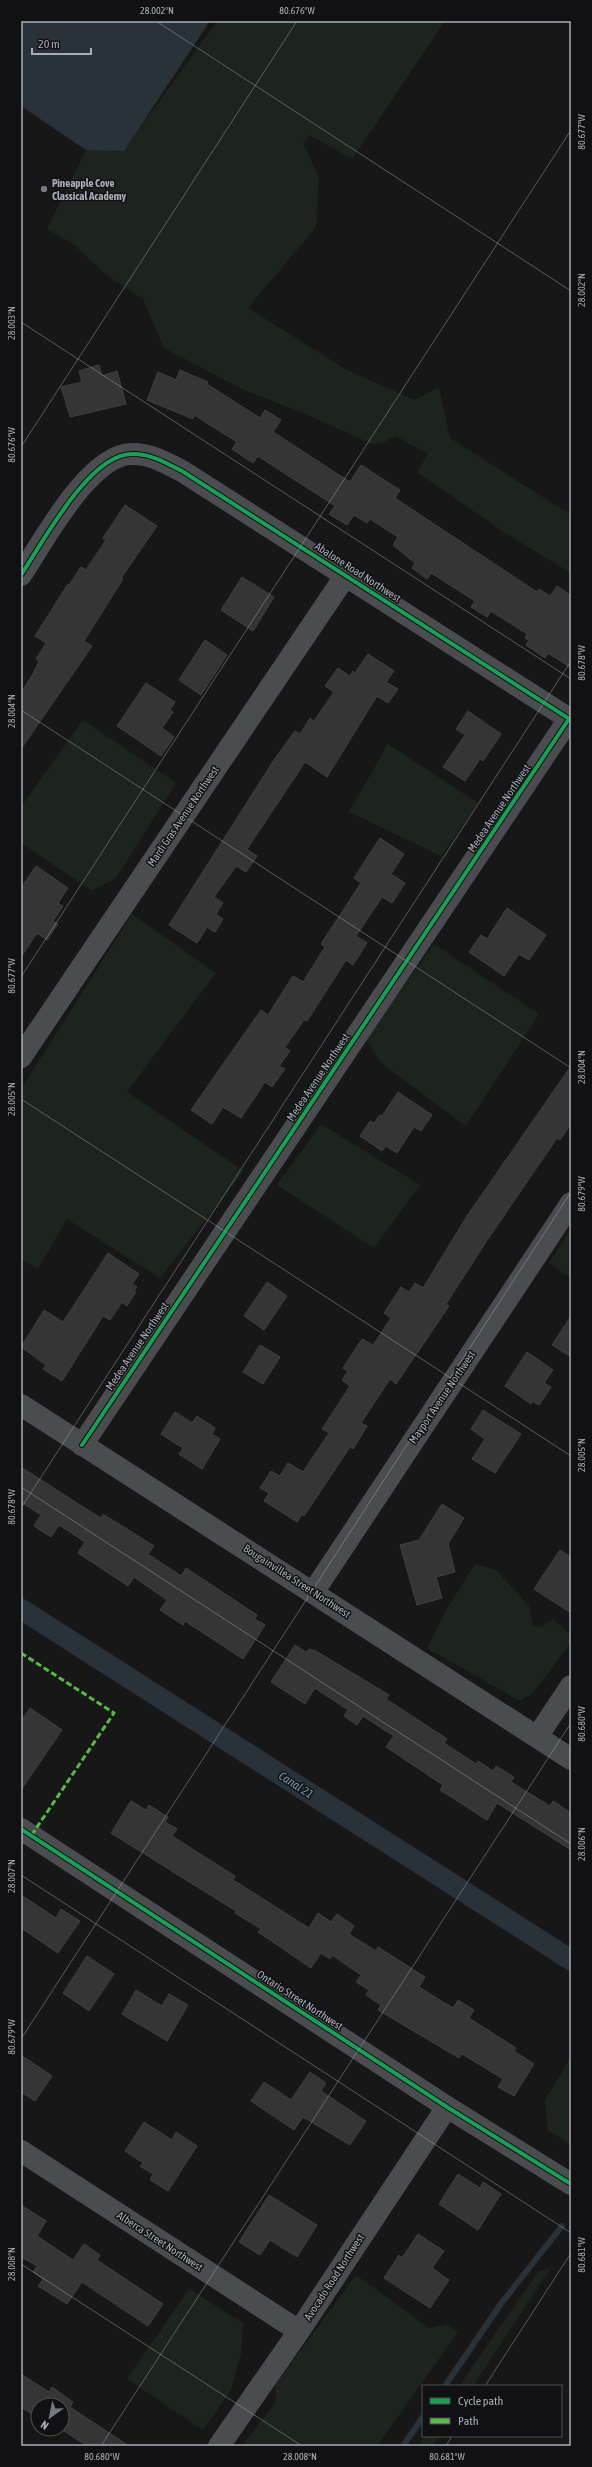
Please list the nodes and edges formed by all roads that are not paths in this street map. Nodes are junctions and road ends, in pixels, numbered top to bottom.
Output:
1 (21, 575) edge
2 (346, 575) junction
3 (570, 720) edge
4 (21, 1057) edge
5 (571, 1203) edge
6 (21, 1405) edge
7 (82, 1445) junction
8 (314, 1591) junction
9 (571, 1686) edge
10 (537, 1737) junction
11 (571, 1759) edge
12 (21, 1829) edge
13 (447, 2107) junction
14 (21, 2151) edge
15 (571, 2184) edge
16 (299, 2331) junction
17 (219, 2446) edge

1 - 2 street, Abalone Road Northwest
2 - 3 street, Abalone Road Northwest
2 - 4 street, Mardi Gras Avenue Northwest
3 - 7 street, Medea Avenue Northwest
5 - 8 street, Mayport Avenue Northwest
6 - 7 street, Bougainvillea Street Northwest
7 - 8 street, Bougainvillea Street Northwest
8 - 10 street, Bougainvillea Street Northwest
9 - 10 street
10 - 11 street, Bougainvillea Street Northwest
12 - 13 street, Ontario Street Northwest
13 - 15 street, Ontario Street Northwest
13 - 16 street, Avocado Road Northwest
14 - 16 street, Alberca Street Northwest
16 - 17 street, Avocado Road Northwest

